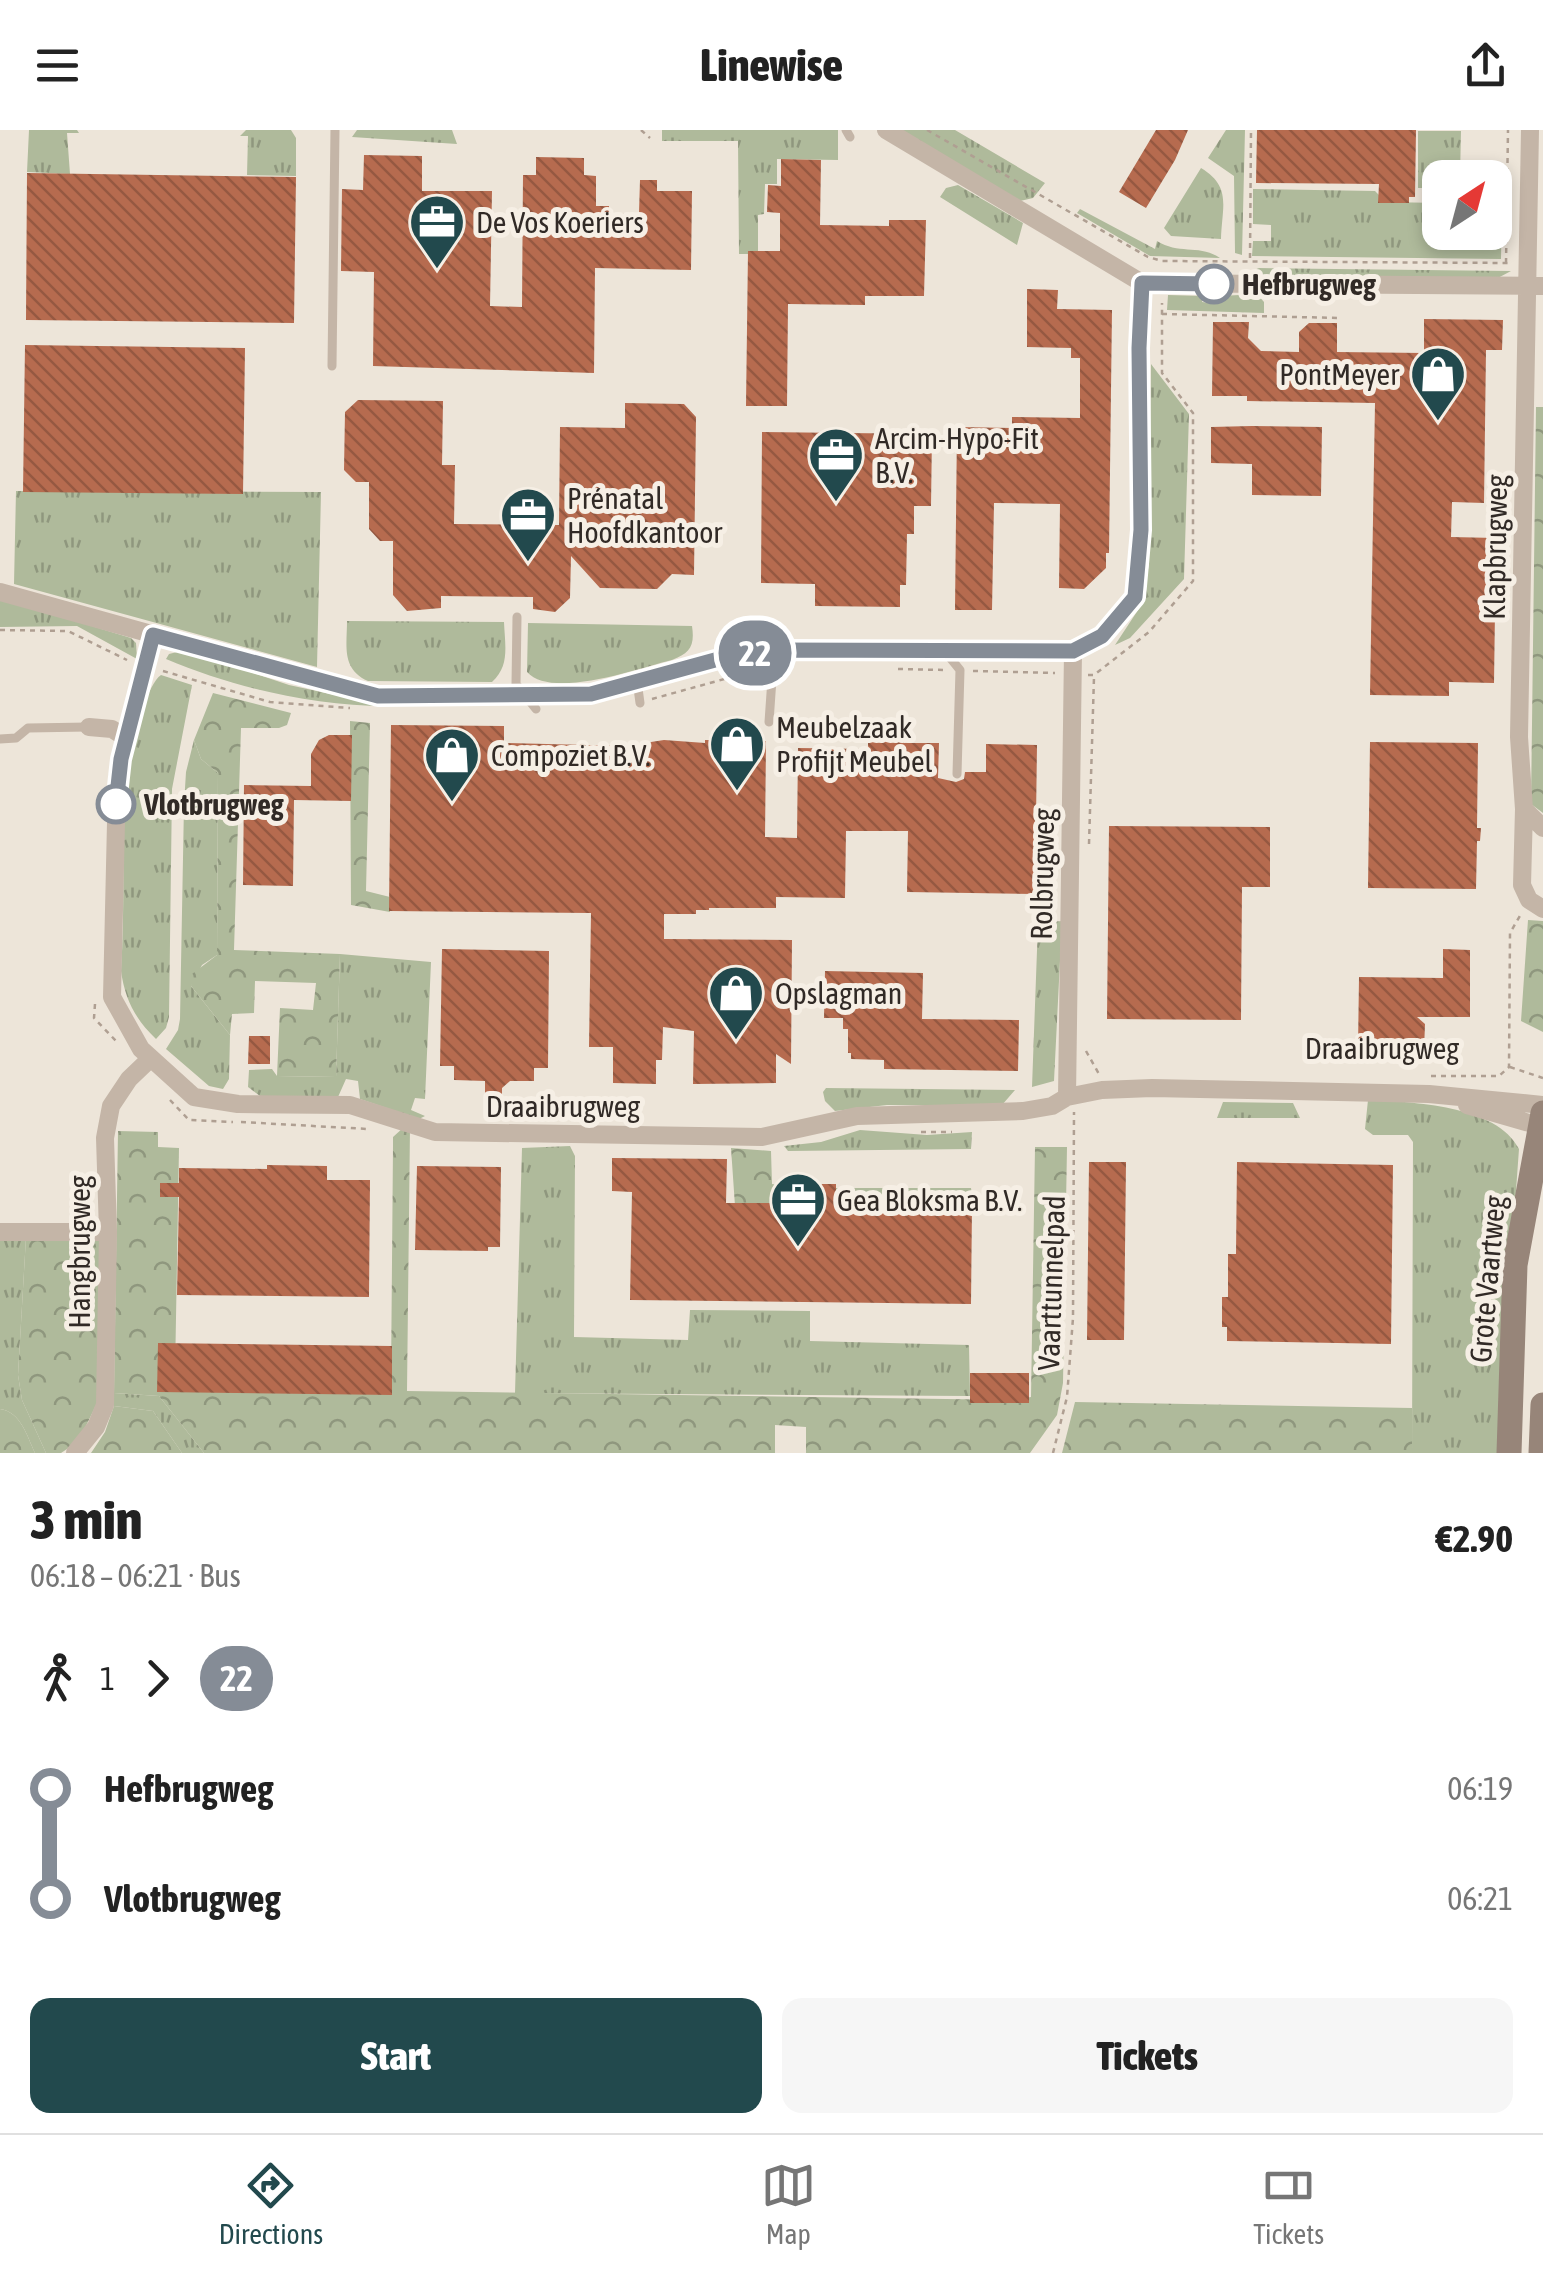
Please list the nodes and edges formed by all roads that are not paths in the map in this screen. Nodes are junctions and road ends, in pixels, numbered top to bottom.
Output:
1 (335, 130) edge
2 (886, 130) edge
3 (1530, 130) edge
4 (1142, 283) junction
5 (1536, 286) edge
6 (332, 366) dead end
7 (0, 592) edge
8 (518, 616) dead end
9 (153, 635) junction
10 (1073, 651) junction
11 (945, 652) junction
12 (773, 658) junction
13 (637, 682) junction
14 (530, 703) junction
15 (640, 703) road end
16 (769, 722) dead end
17 (89, 726) joint
18 (0, 738) edge
19 (126, 738) junction
20 (957, 774) dead end
21 (1524, 809) junction
22 (1543, 828) edge
23 (1536, 904) edge
24 (150, 1058) junction
25 (1069, 1096) junction
26 (1542, 1118) edge
27 (0, 1232) edge
28 (108, 1232) junction
29 (1543, 1404) edge
30 (75, 1453) edge
31 (1510, 1453) edge
32 (1542, 1453) edge

1 - 6 lane
2 - 4 street
3 - 5 street, Klapbrugweg
4 - 5 street
4 - 10 street
5 - 21 street, Klapbrugweg
7 - 9 street
8 - 14 lane
9 - 14 street
9 - 19 street, Draaibrugweg
10 - 11 street
10 - 25 street, Rolbrugweg
11 - 12 street
11 - 20 lane
12 - 13 street
12 - 16 lane
13 - 14 street
13 - 15 lane
17 - 18 lane
17 - 19 street
19 - 24 street, Draaibrugweg
21 - 22 street
21 - 23 street, Klapbrugweg
24 - 25 street, Draaibrugweg
24 - 28 street, Hangbrugweg
25 - 26 street, Draaibrugweg
26 - 31 main road, Grote Vaartweg
27 - 28 street
28 - 30 street, Hangbrugweg
29 - 32 main road

